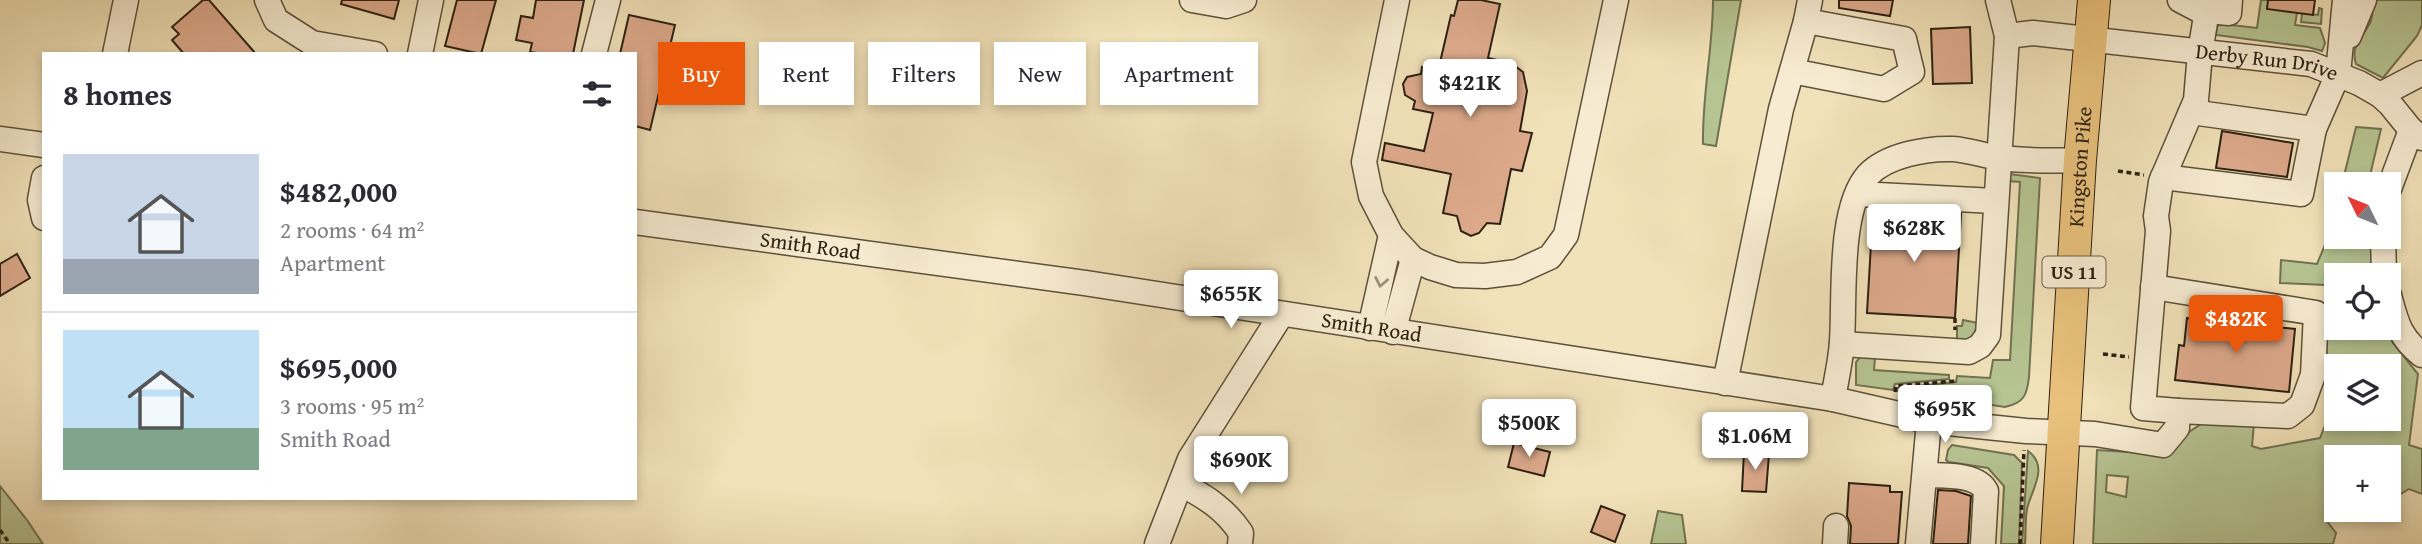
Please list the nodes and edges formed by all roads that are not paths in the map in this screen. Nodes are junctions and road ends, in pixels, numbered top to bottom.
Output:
1 (126, 0) edge
2 (267, 0) edge
3 (431, 0) edge
4 (608, 0) edge
5 (1192, 0) edge
6 (1244, 0) edge
7 (1397, 0) edge
8 (1616, 0) edge
9 (1998, 0) edge
10 (2094, 0) edge
11 (2180, 0) edge
12 (2230, 0) edge
13 (2345, 0) edge
14 (2364, 0) edge
15 (2207, 10) junction
16 (1808, 11) edge
17 (2007, 36) junction
18 (2090, 38) junction
19 (115, 52) edge
20 (364, 52) edge
21 (420, 52) edge
22 (595, 52) edge
23 (2200, 53) junction
24 (2339, 66) junction
25 (1792, 71) junction
26 (2420, 78) edge
27 (2380, 95) junction
28 (2191, 112) junction
29 (2314, 129) junction
30 (2416, 134) edge
31 (0, 139) edge
32 (42, 145) edge
33 (2001, 158) junction
34 (2080, 160) junction
35 (2397, 172) edge
36 (2163, 177) junction
37 (42, 188) edge
38 (1859, 193) junction
39 (1995, 201) junction
40 (42, 209) edge
41 (637, 222) edge
42 (1391, 235) junction
43 (1413, 259) junction
44 (2153, 287) junction
45 (1281, 315) junction
46 (1382, 330) junction
47 (2401, 333) edge
48 (1842, 344) junction
49 (2422, 355) edge
50 (1725, 383) junction
51 (1833, 399) junction
52 (2178, 411) junction
53 (1929, 421) junction
54 (2064, 433) junction
55 (1924, 475) junction
56 (1181, 484) junction
57 (1165, 542) edge
58 (1240, 544) edge
59 (1918, 544) edge
60 (1983, 544) edge
61 (2057, 544) edge

1 - 19 street
2 - 20 street
3 - 21 street
4 - 22 street
5 - 6 street
7 - 42 street
8 - 43 street
9 - 17 street
10 - 18 main road, Kingston Pike / US 11
11 - 15 street
12 - 15 street
13 - 24 street
14 - 24 street
15 - 23 street
16 - 25 street
16 - 25 street
17 - 18 street, Derby Run Drive
17 - 33 street
18 - 23 street, Derby Run Drive
18 - 34 main road, Kingston Pike / US 11
23 - 24 street, Derby Run Drive
23 - 28 street
24 - 27 street, Derby Run Drive
24 - 29 street
25 - 50 street
26 - 27 street
27 - 30 street, Derby Run Drive
28 - 29 street
28 - 36 street
29 - 36 street
30 - 35 street
31 - 32 street
33 - 34 street
33 - 38 street
33 - 39 street
34 - 54 main road, Kingston Pike / US 11
36 - 44 street
37 - 40 street
38 - 39 street
38 - 48 street
39 - 48 street
41 - 45 street, Smith Road
42 - 43 street
42 -> 46 street
43 - 46 street
44 - 52 street
44 - 52 street
45 - 46 street, Smith Road
45 - 56 street
46 - 50 street, Smith Road
47 - 49 street
48 - 51 street
50 - 51 street, Smith Road
51 - 53 street, Smith Road
52 - 54 street, Smith Road
53 - 54 street, Smith Road
53 - 55 street
54 - 61 main road, Kingston Pike / US 11
55 - 59 street
55 - 60 street
56 - 57 street
56 - 58 street

